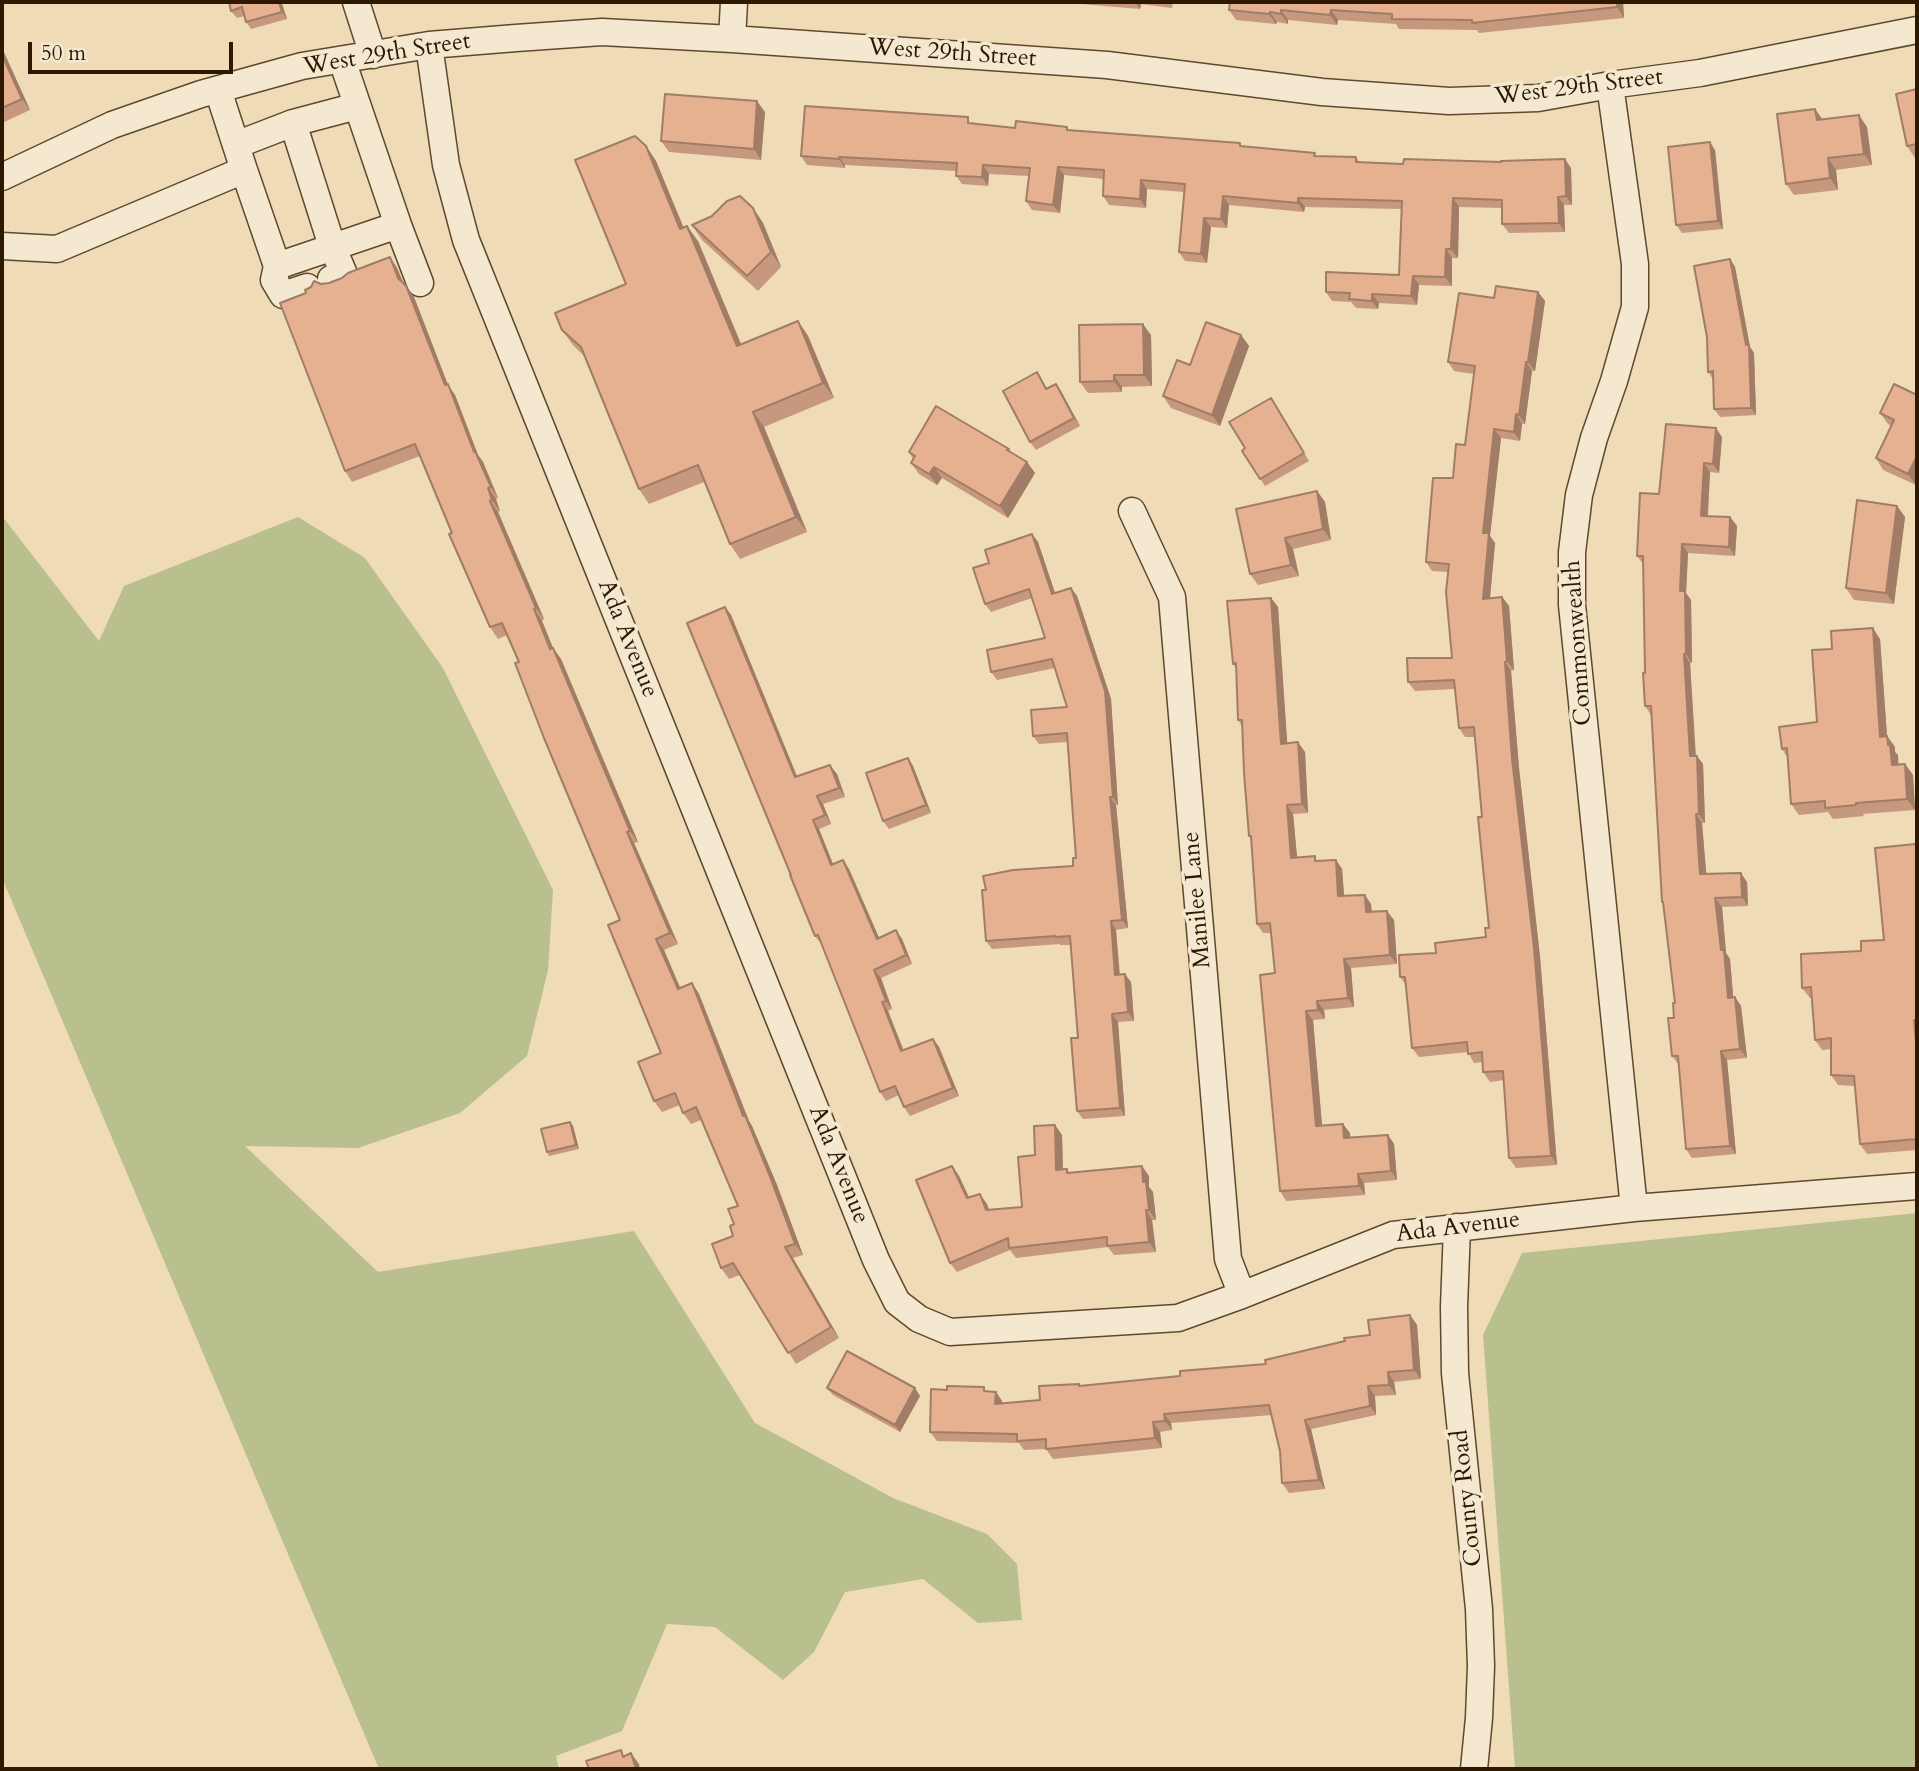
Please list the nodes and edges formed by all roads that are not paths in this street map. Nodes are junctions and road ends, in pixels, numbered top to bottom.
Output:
1 (356, 2) edge
2 (734, 2) edge
3 (1917, 30) edge
4 (732, 39) junction
5 (429, 45) junction
6 (373, 55) junction
7 (342, 60) junction
8 (1610, 85) junction
9 (218, 90) junction
10 (357, 106) junction
11 (293, 124) junction
12 (236, 145) junction
13 (244, 170) junction
14 (2, 177) edge
15 (398, 225) junction
16 (2, 246) edge
17 (332, 246) junction
18 (277, 266) junction
19 (421, 282) dead end
20 (1132, 511) dead end
21 (1917, 1186) edge
22 (1634, 1208) junction
23 (1457, 1227) junction
24 (1242, 1295) junction
25 (1474, 1769) edge

1 - 6 street
2 - 4 street
3 - 8 street, West 29th Street
4 - 5 street, West 29th Street
4 - 8 street, West 29th Street
5 - 6 street, West 29th Street
5 - 24 street, Ada Avenue
6 - 7 street, West 29th Street
7 - 9 street, West 29th Street
7 - 10 street
8 - 22 street, Commonwealth
9 - 12 street
9 - 14 street, West 29th Street
10 - 11 street
10 - 15 street
11 - 12 street
11 - 17 street
12 - 13 street
13 - 16 street
13 - 18 street
15 - 17 street
15 - 19 street
17 - 18 street
17 - 18 street
20 - 24 street, Manilee Lane
21 - 22 street, Ada Avenue
22 - 23 street, Ada Avenue
23 - 24 street, Ada Avenue
23 - 25 street, County Road

